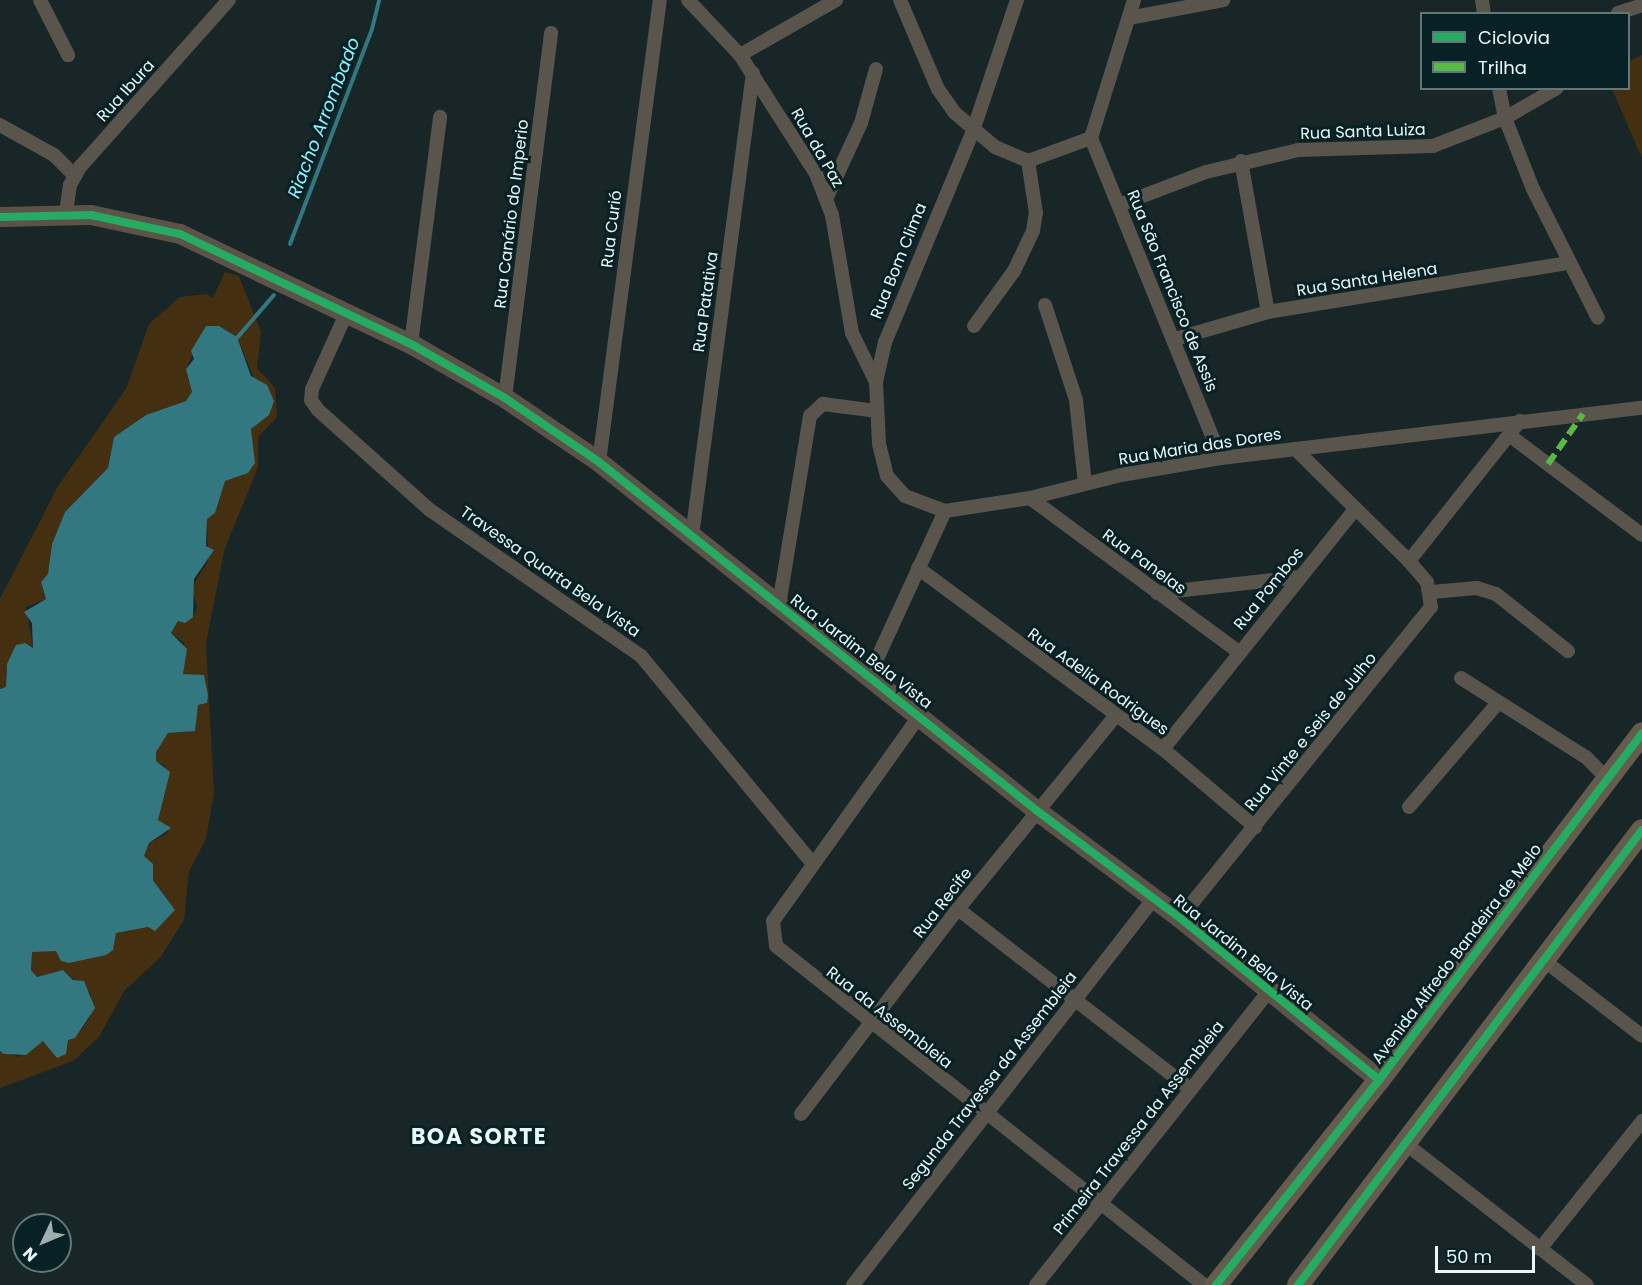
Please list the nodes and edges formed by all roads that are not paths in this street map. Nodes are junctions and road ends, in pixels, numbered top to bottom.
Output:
1 (40, 0) edge
2 (230, 0) edge
3 (660, 0) edge
4 (688, 0) edge
5 (836, 0) edge
6 (900, 0) edge
7 (1017, 0) edge
8 (1134, 0) edge
9 (1223, 0) edge
10 (1642, 5) edge
11 (1621, 12) edge
12 (1128, 18) junction
13 (550, 33) dead end
14 (68, 54) dead end
15 (740, 55) junction
16 (876, 69) dead end
17 (753, 73) junction
18 (1499, 90) edge
19 (1554, 90) edge
20 (440, 117) dead end
21 (1505, 118) junction
22 (0, 126) edge
23 (973, 131) junction
24 (1091, 138) junction
25 (1028, 161) junction
26 (1241, 161) junction
27 (75, 175) junction
28 (827, 197) junction
29 (1119, 205) junction
30 (66, 213) junction
31 (0, 217) edge
32 (1567, 263) junction
33 (1045, 305) dead end
34 (347, 312) junction
35 (1268, 312) junction
36 (1598, 318) dead end
37 (974, 326) dead end
38 (1175, 339) junction
39 (411, 344) junction
40 (876, 382) junction
41 (506, 398) junction
42 (1642, 408) edge
43 (876, 411) junction
44 (1520, 421) junction
45 (1509, 435) junction
46 (1295, 449) junction
47 (1221, 458) junction
48 (599, 462) junction
49 (1085, 484) junction
50 (1030, 498) junction
51 (1355, 508) junction
52 (945, 511) junction
53 (1642, 535) edge
54 (692, 536) junction
55 (1409, 561) junction
56 (918, 568) junction
57 (1299, 577) junction
58 (1432, 592) junction
59 (1157, 593) junction
60 (779, 605) junction
61 (1568, 651) dead end
62 (1239, 652) junction
63 (870, 674) junction
64 (1461, 678) dead end
65 (1496, 705) junction
66 (1116, 715) junction
67 (920, 716) junction
68 (1642, 733) edge
69 (1163, 749) junction
70 (1606, 778) junction
71 (1409, 807) dead end
72 (1036, 810) junction
73 (1255, 827) junction
74 (1642, 830) edge
75 (813, 864) junction
76 (1154, 898) junction
77 (958, 909) junction
78 (1180, 918) junction
79 (1546, 962) junction
80 (1268, 992) junction
81 (1076, 999) junction
82 (871, 1024) junction
83 (1642, 1035) edge
84 (1379, 1080) junction
85 (1191, 1090) junction
86 (801, 1114) dead end
87 (986, 1114) junction
88 (1642, 1121) edge
89 (1406, 1144) junction
90 (1098, 1205) junction
91 (1540, 1250) junction
92 (853, 1285) edge
93 (1036, 1285) edge
94 (1204, 1285) edge
95 (1216, 1285) edge
96 (1298, 1285) edge
97 (1587, 1285) edge

1 - 14 street
2 - 27 street, Rua Ibura
3 - 48 street, Rua Curió
4 - 15 street
5 - 15 street
6 - 23 street
7 - 23 street, Rua Bom Clima
8 - 12 street
9 - 12 street
10 - 11 street
12 - 24 street
13 - 41 street, Rua Canário do Imperio
15 - 17 street
16 - 28 street
17 - 28 street, Rua da Paz
17 - 54 street, Rua Patativa
18 - 21 street
19 - 21 street, Rua Santa Luiza
20 - 39 street
21 - 26 street, Rua Santa Luiza
21 - 32 street
22 - 27 street
23 - 25 street
23 - 40 street, Rua Bom Clima
24 - 25 street
24 - 29 street, Rua São Francisco de Assis
25 - 37 street
26 - 29 street, Rua Santa Luiza
26 - 35 street
27 - 30 street, Rua Ibura
28 - 40 street, Rua da Paz
29 - 38 street, Rua São Francisco de Assis
30 - 31 main road, Rua Jardim Bela Vista
30 - 34 main road, Rua Jardim Bela Vista
32 - 35 street, Rua Santa Helena
32 - 36 street
33 - 49 street
34 - 39 main road, Rua Jardim Bela Vista
34 - 75 street, Travessa Quarta Bela Vista
35 - 38 street, Rua Santa Helena
38 - 47 street, Rua São Francisco de Assis
39 - 41 main road, Rua Jardim Bela Vista
40 - 43 street, Rua Bom Clima
41 - 48 main road, Rua Jardim Bela Vista
42 - 44 street, Rua Maria das Dores
43 - 52 street, Rua Bom Clima
43 - 60 street
44 - 45 street
44 - 46 street, Rua Maria das Dores
45 - 53 street
45 - 55 street
46 - 47 street, Rua Maria das Dores
46 - 51 street
47 - 49 street, Rua Maria das Dores
48 - 54 main road, Rua Jardim Bela Vista
49 - 50 street, Rua Maria das Dores
50 - 52 street, Rua Maria das Dores
50 - 59 street, Rua Panelas
51 - 55 street
51 - 57 street, Rua Pombos
52 - 56 street
54 - 60 main road, Rua Jardim Bela Vista
55 - 58 street
56 - 63 street
56 - 66 street, Rua Adelia Rodrigues
57 - 59 street
57 - 62 street, Rua Pombos
58 - 61 street
58 - 73 street, Rua Vinte e Seis de Julho
59 - 62 street, Rua Panelas
60 - 63 main road, Rua Jardim Bela Vista
62 - 69 street, Rua Pombos
63 - 67 main road, Rua Jardim Bela Vista
64 - 65 street
65 - 70 street
65 - 71 street
66 - 69 street, Rua Adelia Rodrigues
66 - 72 street, Rua Recife
67 - 72 main road, Rua Jardim Bela Vista
67 - 75 street, Rua da Assembleia
68 - 70 highway, Avenida Alfredo Bandeira de Melo
69 - 73 street, Rua Adelia Rodrigues
70 - 84 highway, Avenida Alfredo Bandeira de Melo
72 - 76 main road, Rua Jardim Bela Vista
72 - 77 street, Rua Recife
73 - 78 street, Rua Vinte e Seis de Julho
74 - 79 highway
75 - 82 street, Rua da Assembleia
76 - 78 main road, Rua Jardim Bela Vista
76 - 81 street, Segunda Travessa da Assembleia
77 - 81 street
77 - 82 street, Rua Recife
78 - 80 main road, Rua Jardim Bela Vista
79 - 83 street
79 - 89 highway
80 - 84 main road, Rua Jardim Bela Vista
80 - 85 street, Primeira Travessa da Assembleia
81 - 85 street
81 - 87 street, Segunda Travessa da Assembleia
82 - 86 street, Rua Recife
82 - 87 street, Rua da Assembleia
84 - 95 highway, Avenida Alfredo Bandeira de Melo
85 - 90 street, Primeira Travessa da Assembleia
87 - 90 street, Rua da Assembleia
87 - 92 street, Segunda Travessa da Assembleia
88 - 91 street
89 - 91 street
89 - 96 highway
90 - 93 street, Primeira Travessa da Assembleia
90 - 94 street, Rua da Assembleia
91 - 97 street

